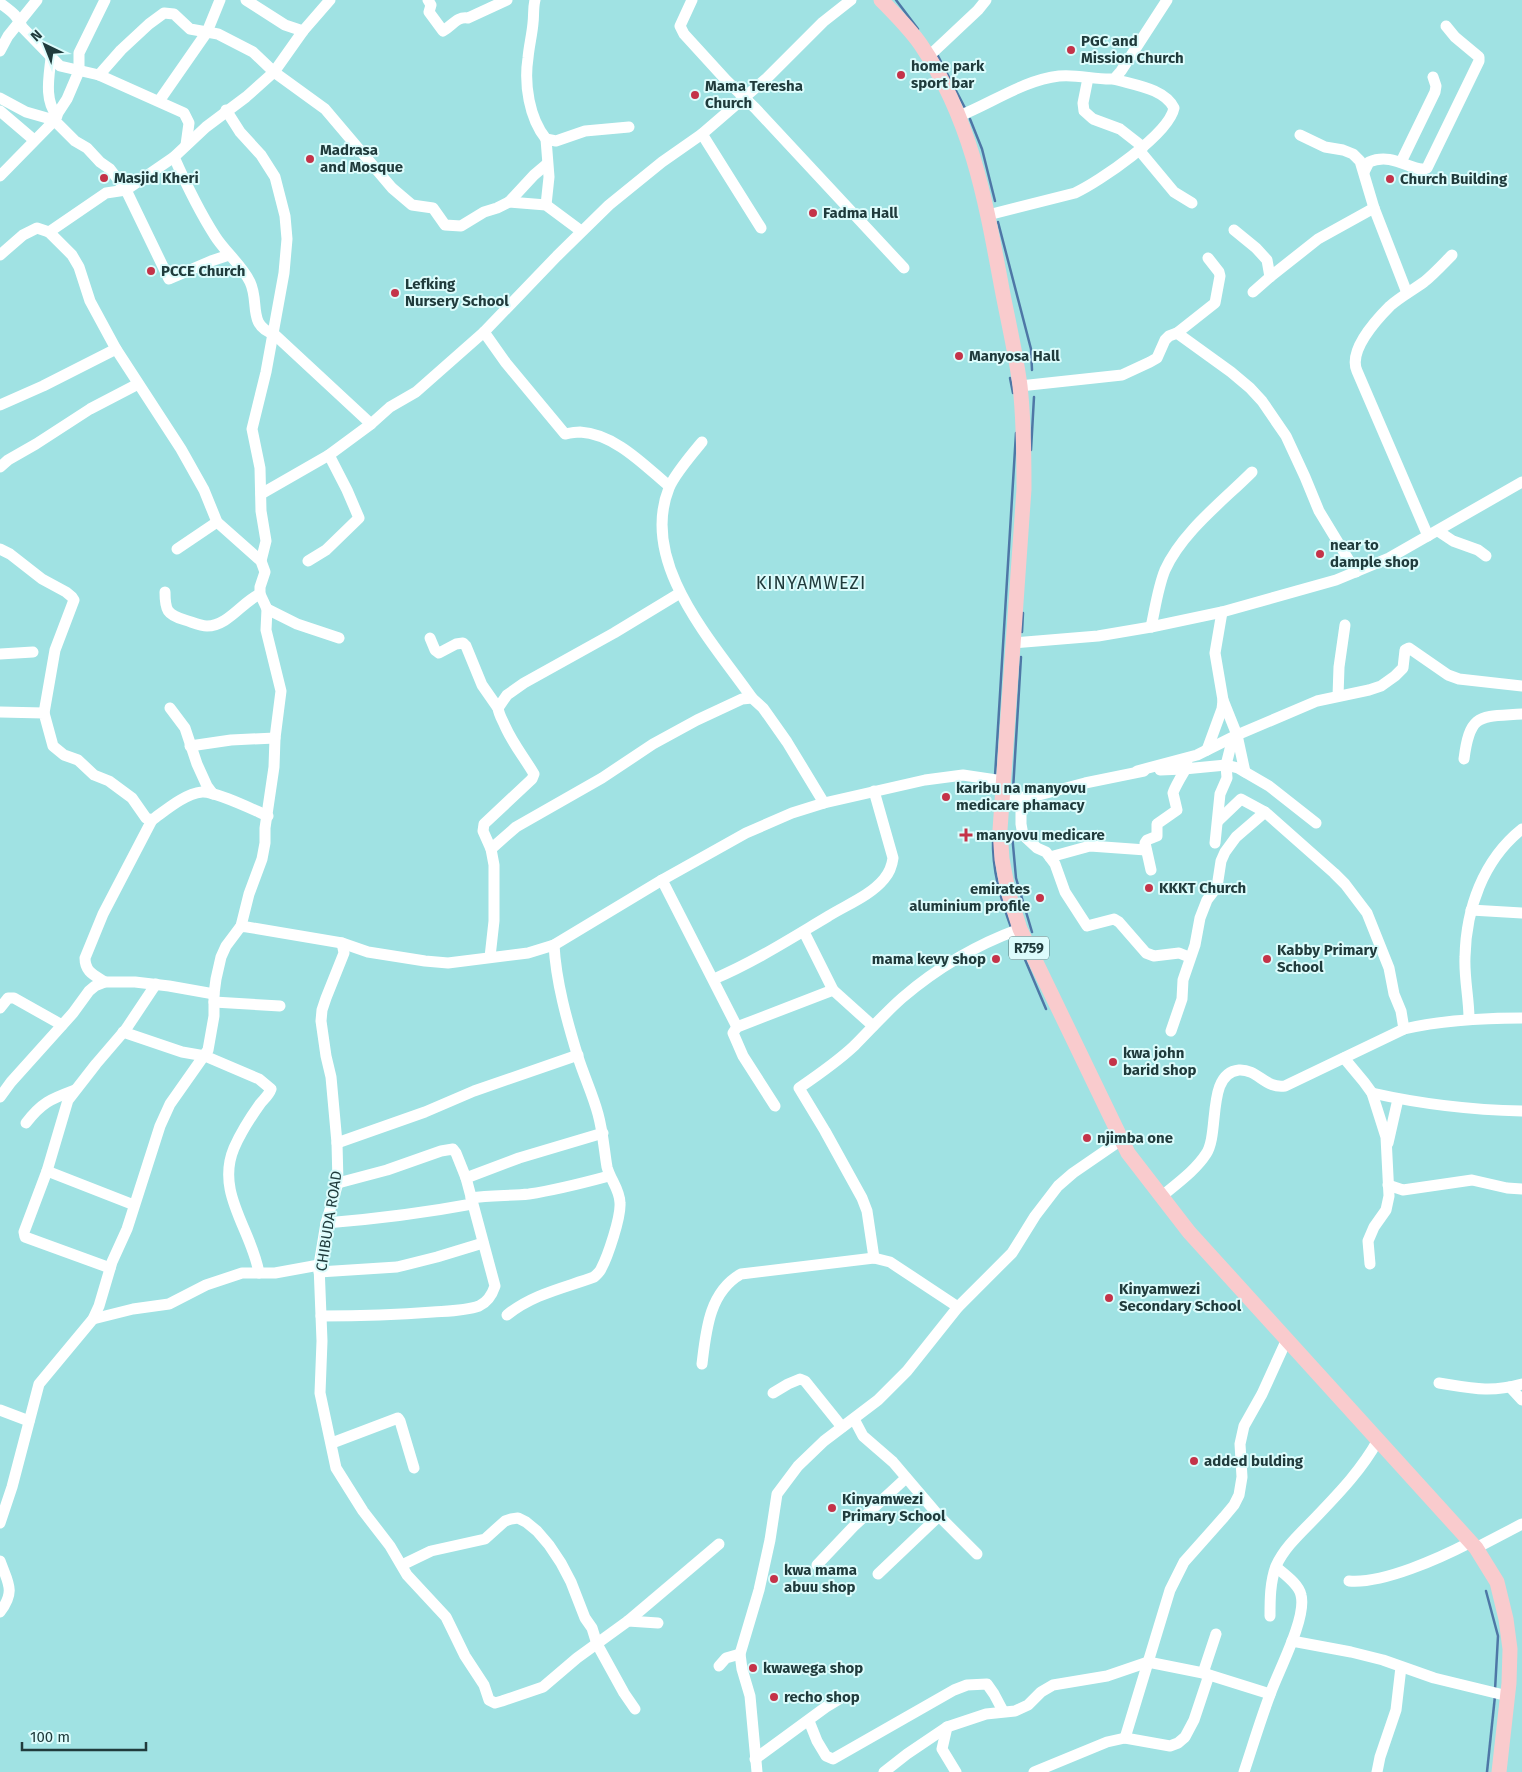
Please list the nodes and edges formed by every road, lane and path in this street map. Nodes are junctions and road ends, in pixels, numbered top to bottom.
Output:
1 (37, 0) edge
2 (104, 0) edge
3 (220, 0) edge
4 (246, 0) edge
5 (330, 0) edge
6 (428, 0) edge
7 (507, 0) edge
8 (535, 0) edge
9 (692, 0) edge
10 (851, 0) edge
11 (881, 0) edge
12 (986, 0) edge
13 (1167, 0) edge
14 (0, 3) edge
15 (20, 20) junction
16 (1446, 26) dead end
17 (207, 32) junction
18 (303, 32) junction
19 (0, 51) edge
20 (928, 57) junction
21 (51, 58) junction
22 (79, 71) junction
23 (274, 72) junction
24 (99, 75) junction
25 (1433, 77) dead end
26 (1088, 78) junction
27 (1114, 79) junction
28 (745, 97) junction
29 (0, 98) edge
30 (159, 101) junction
31 (226, 110) junction
32 (0, 111) edge
33 (959, 116) junction
34 (55, 118) junction
35 (629, 127) dead end
36 (702, 134) junction
37 (1300, 135) dead end
38 (546, 139) junction
39 (34, 140) junction
40 (186, 146) junction
41 (1141, 149) junction
42 (174, 157) junction
43 (1401, 162) junction
44 (548, 164) junction
45 (1364, 172) junction
46 (0, 176) edge
47 (126, 190) junction
48 (509, 202) junction
49 (1192, 203) dead end
50 (546, 205) junction
51 (1374, 208) junction
52 (988, 215) junction
53 (761, 228) dead end
54 (1234, 230) dead end
55 (581, 231) junction
56 (49, 232) junction
57 (0, 255) edge
58 (229, 255) junction
59 (1452, 255) dead end
60 (1208, 258) dead end
61 (904, 268) dead end
62 (1270, 277) junction
63 (1253, 292) dead end
64 (1406, 294) junction
65 (484, 332) junction
66 (1177, 333) junction
67 (274, 334) junction
68 (116, 349) junction
69 (138, 384) junction
70 (1020, 386) junction
71 (0, 405) edge
72 (371, 424) junction
73 (702, 442) dead end
74 (329, 455) junction
75 (0, 467) edge
76 (1252, 472) dead end
77 (1522, 482) edge
78 (669, 486) junction
79 (261, 494) junction
80 (217, 522) junction
81 (1433, 534) junction
82 (0, 549) edge
83 (177, 549) dead end
84 (1486, 556) dead end
85 (308, 560) dead end
86 (261, 561) junction
87 (1356, 572) junction
88 (164, 592) dead end
89 (680, 593) junction
90 (260, 594) junction
91 (267, 610) junction
92 (1222, 612) junction
93 (1345, 625) dead end
94 (1151, 627) junction
95 (340, 638) dead end
96 (430, 638) dead end
97 (1012, 643) junction
98 (34, 652) dead end
99 (0, 654) edge
100 (1522, 686) edge
101 (1338, 696) junction
102 (752, 698) junction
103 (1223, 700) junction
104 (170, 708) dead end
105 (498, 708) junction
106 (0, 712) edge
107 (44, 712) junction
108 (1522, 714) edge
109 (1234, 737) junction
110 (275, 738) junction
111 (190, 746) junction
112 (1202, 753) junction
113 (1464, 759) dead end
114 (1226, 765) junction
115 (1184, 770) junction
116 (1137, 771) junction
117 (1245, 772) junction
118 (1003, 781) junction
119 (874, 791) junction
120 (213, 794) junction
121 (1021, 798) junction
122 (1002, 799) junction
123 (824, 803) junction
124 (1265, 812) junction
125 (268, 816) junction
126 (152, 820) junction
127 (1218, 821) junction
128 (1316, 823) dead end
129 (1522, 828) edge
130 (1215, 843) dead end
131 (491, 849) junction
132 (1146, 850) junction
133 (1050, 857) junction
134 (1151, 870) dead end
135 (662, 880) junction
136 (1471, 910) junction
137 (1522, 913) edge
138 (241, 926) junction
139 (1020, 928) junction
140 (804, 932) junction
141 (342, 943) junction
142 (554, 945) junction
143 (1189, 957) junction
144 (490, 958) junction
145 (714, 979) junction
146 (105, 982) junction
147 (156, 984) junction
148 (833, 990) junction
149 (214, 998) junction
150 (280, 1006) dead end
151 (0, 1008) edge
152 (1522, 1018) edge
153 (1469, 1019) junction
154 (62, 1025) junction
155 (873, 1026) junction
156 (737, 1027) junction
157 (1404, 1029) junction
158 (1171, 1031) dead end
159 (123, 1032) junction
160 (578, 1055) junction
161 (204, 1056) junction
162 (1344, 1058) junction
163 (75, 1090) junction
164 (1372, 1094) junction
165 (0, 1097) edge
166 (1398, 1099) junction
167 (776, 1106) dead end
168 (1522, 1112) edge
169 (26, 1122) dead end
170 (603, 1133) junction
171 (1121, 1140) junction
172 (337, 1143) junction
173 (1387, 1147) junction
174 (47, 1171) junction
175 (609, 1176) junction
176 (466, 1178) junction
177 (338, 1183) junction
178 (1388, 1185) junction
179 (1522, 1189) edge
180 (1161, 1197) junction
181 (472, 1201) junction
182 (134, 1205) junction
183 (326, 1223) junction
184 (483, 1243) junction
185 (874, 1258) junction
186 (1370, 1264) dead end
187 (110, 1268) junction
188 (319, 1268) junction
189 (258, 1274) junction
190 (958, 1307) junction
191 (507, 1315) dead end
192 (321, 1316) junction
193 (93, 1319) junction
194 (1287, 1339) junction
195 (702, 1364) dead end
196 (1439, 1383) dead end
197 (1522, 1384) edge
198 (1510, 1387) junction
199 (773, 1393) dead end
200 (1522, 1400) edge
201 (0, 1410) edge
202 (854, 1419) junction
203 (29, 1421) junction
204 (842, 1427) junction
205 (1378, 1440) junction
206 (332, 1443) junction
207 (414, 1468) dead end
208 (906, 1478) junction
209 (939, 1516) junction
210 (0, 1522) edge
211 (1522, 1524) edge
212 (719, 1544) dead end
213 (1474, 1545) junction
214 (977, 1554) dead end
215 (0, 1561) edge
216 (402, 1565) junction
217 (817, 1565) dead end
218 (1276, 1567) junction
219 (878, 1574) dead end
220 (1350, 1581) dead end
221 (0, 1612) edge
222 (1270, 1616) dead end
223 (628, 1621) junction
224 (658, 1624) dead end
225 (1216, 1634) dead end
226 (1292, 1641) junction
227 (597, 1644) junction
228 (740, 1654) junction
229 (1148, 1662) junction
230 (719, 1666) dead end
231 (1402, 1667) junction
232 (1206, 1674) junction
233 (1270, 1694) junction
234 (1508, 1696) junction
235 (841, 1698) dead end
236 (635, 1709) dead end
237 (1002, 1711) junction
238 (809, 1721) junction
239 (946, 1727) junction
240 (1125, 1738) junction
241 (755, 1759) junction
242 (757, 1772) edge
243 (884, 1772) edge
244 (956, 1772) edge
245 (1034, 1772) edge
246 (1244, 1772) edge
247 (1377, 1772) edge
248 (1499, 1772) edge

1 - 15 street
2 - 22 street
3 - 17 street
4 - 18 street
5 - 18 street
6 - 7 street
8 - 38 street
9 - 28 street
10 - 28 street
11 - 20 main road, R759
12 - 20 street
13 - 27 street
14 - 15 street
15 - 19 street
15 - 21 street
16 - 43 street
17 - 23 street
17 - 24 street
17 - 30 street
18 - 23 street
20 - 33 main road, R759
21 - 22 street
21 - 34 street
22 - 24 street
22 - 34 street
23 - 31 street
23 - 48 street
24 - 30 street
25 - 43 street
26 - 27 street
26 - 33 street
26 - 41 street
27 - 41 street
28 - 36 street
28 - 61 street
29 - 34 street
30 - 40 street
31 - 40 street
31 - 67 street
32 - 39 street
33 - 52 main road, R759
34 - 39 street
34 - 47 street
35 - 38 street
36 - 53 street
36 - 55 street
37 - 45 street
38 - 44 street
39 - 46 street
40 - 42 street
41 - 49 street
41 - 52 street
42 - 47 street
42 - 58 street
43 - 45 street
44 - 48 street
44 - 50 street
45 - 51 street
47 - 56 street
47 - 58 street
48 - 50 street
50 - 55 street
51 - 62 street
51 - 64 street
52 - 70 main road, R759
54 - 62 street
55 - 65 street
56 - 57 street
56 - 68 street
58 - 67 street
59 - 64 street
60 - 66 street
62 - 63 street
64 - 81 street
65 - 72 street
65 - 78 street
66 - 70 street
66 - 87 street
67 - 72 street
67 - 79 street
68 - 69 street
68 - 71 street
69 - 75 street
69 - 80 street
70 - 97 main road, R759
72 - 74 street
73 - 78 street
74 - 79 street
74 - 85 street
76 - 94 street
77 - 81 street
78 - 89 street
79 - 86 street
80 - 83 street
80 - 86 street
81 - 84 street
81 - 87 street
82 - 107 street
86 - 90 street
87 - 92 street
88 - 90 street
89 - 102 street
89 - 105 street
90 - 91 street
91 - 95 street
91 - 110 street
92 - 94 street
92 - 103 street
93 - 101 street
94 - 97 street
96 - 105 street
97 - 118 main road, R759
98 - 99 street
100 - 101 street
101 - 109 street
102 - 123 street
102 - 131 street
103 - 109 street
103 - 112 street
104 - 111 street
105 - 131 street
106 - 107 street
107 - 126 street
108 - 113 street
109 - 112 street
109 - 114 street
109 - 117 street
110 - 111 street
110 - 125 street
111 - 120 street
112 - 115 street
112 - 116 street
114 - 115 street
114 - 117 street
114 - 127 street
115 - 116 street
115 - 132 street
116 - 121 street
117 - 128 street
118 - 119 street
118 - 122 main road, R759
119 - 123 street
119 - 140 street
120 - 125 street
120 - 126 street
121 - 122 street
121 - 133 street
122 - 139 main road, R759
123 - 135 street
124 - 127 street
124 - 143 street
124 - 157 street
125 - 138 street
126 - 146 street
127 - 130 street
129 - 136 street
131 - 144 street
132 - 133 street
132 - 134 street
133 - 143 street
135 - 142 street
135 - 145 street
136 - 137 street
136 - 153 street
138 - 141 street
138 - 149 street
139 - 155 street
139 - 171 main road, R759
140 - 145 street
140 - 148 street
141 - 144 street
141 - 172 street, CHIBUDA ROAD
142 - 144 street
142 - 160 street
143 - 158 street
145 - 156 street
146 - 147 street
146 - 154 street
147 - 149 street
147 - 159 street
148 - 155 street
148 - 156 street
149 - 150 street
149 - 161 street
151 - 154 street
152 - 153 street
153 - 157 street
154 - 165 street
155 - 185 street
156 - 167 street
157 - 162 street
159 - 161 street
159 - 163 street
160 - 170 street
160 - 172 street
161 - 182 street
161 - 189 street
162 - 164 street
162 - 180 street
163 - 169 street
163 - 174 street
164 - 166 street
164 - 173 street
166 - 168 street
166 - 173 street
170 - 175 street
170 - 176 street
171 - 180 main road, R759
171 - 190 street
172 - 177 street, CHIBUDA ROAD
173 - 178 street
174 - 182 street
174 - 187 street
175 - 181 street
175 - 191 street
176 - 177 street
176 - 181 street
177 - 183 street, CHIBUDA ROAD
178 - 179 street
178 - 186 street
180 - 194 main road, R759
181 - 183 street
181 - 184 street
182 - 187 street
183 - 188 street, CHIBUDA ROAD
184 - 188 street
184 - 192 street
185 - 190 street
185 - 195 street
187 - 193 street
188 - 189 street
188 - 192 street, CHIBUDA ROAD
189 - 193 street
190 - 202 street
192 - 206 street, CHIBUDA ROAD
193 - 203 street
194 - 205 main road, R759
194 - 229 street
196 - 198 street
197 - 198 street
198 - 200 street
199 - 204 street
201 - 203 street
202 - 204 street
202 - 208 street
203 - 210 street
204 - 228 street
205 - 213 main road, R759
205 - 218 street
206 - 207 street
206 - 216 street, CHIBUDA ROAD
208 - 209 street
208 - 217 street
209 - 214 street
209 - 219 street
211 - 213 street
212 - 223 street
213 - 220 street
213 - 234 main road, R759
215 - 221 street
216 - 227 street
216 - 227 street, CHIBUDA ROAD
218 - 222 street
218 - 226 street
223 - 224 street
223 - 227 street
225 - 232 street
226 - 231 street
226 - 233 street
227 - 236 street
228 - 230 street
228 - 241 street
229 - 232 street
229 - 237 street
229 - 240 street
231 - 234 street
231 - 247 street
232 - 233 street
232 - 240 street
233 - 246 street
234 - 248 main road, R759
235 - 238 street
237 - 238 street
237 - 239 street
238 - 241 street
239 - 243 street
239 - 244 street
240 - 245 street
241 - 242 street

